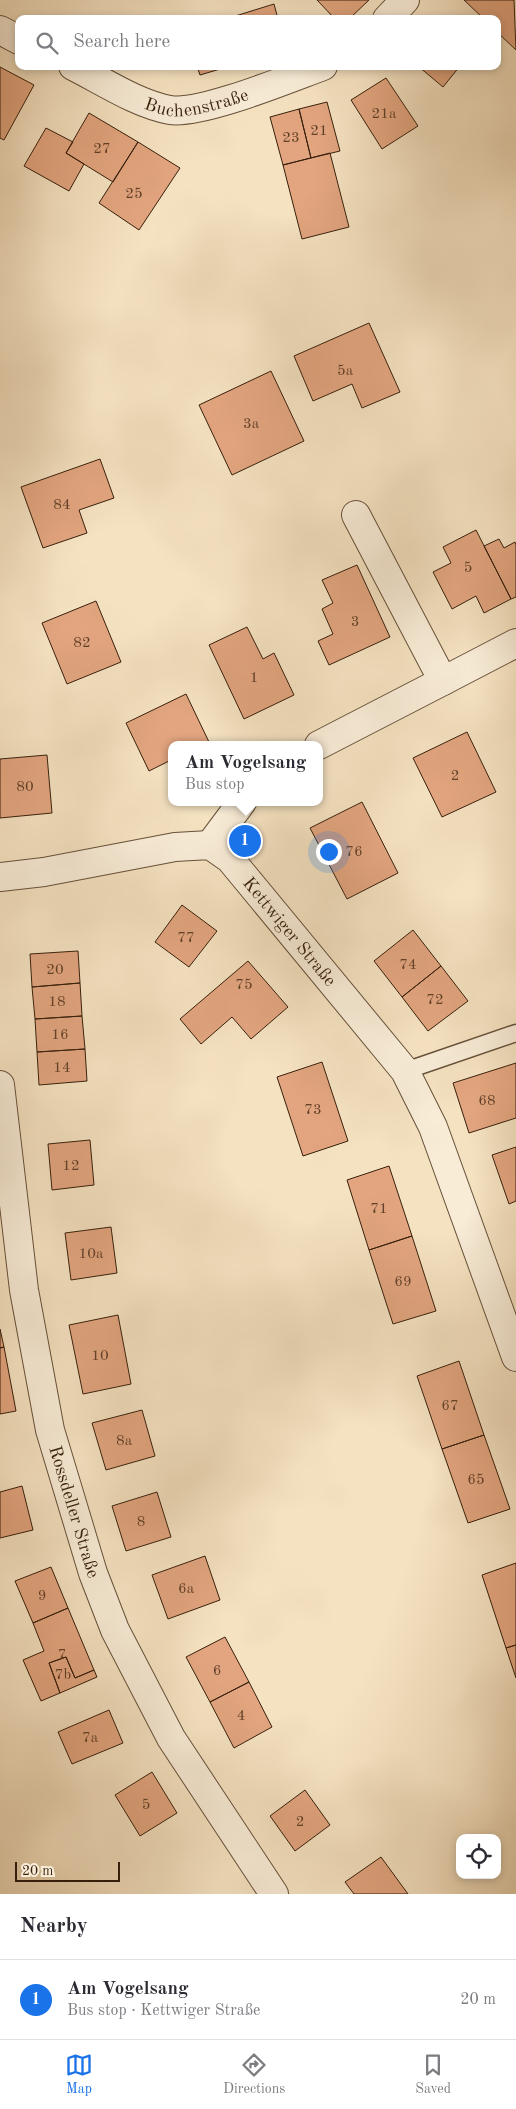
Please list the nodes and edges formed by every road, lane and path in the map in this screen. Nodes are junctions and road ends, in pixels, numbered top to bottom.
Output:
1 (405, 0) edge
2 (391, 15) edge
3 (0, 30) edge
4 (15, 38) edge
5 (81, 70) edge
6 (311, 70) edge
7 (356, 515) dead end
8 (516, 644) edge
9 (442, 681) junction
10 (323, 743) edge
11 (239, 806) edge
12 (210, 845) junction
13 (0, 877) edge
14 (516, 1032) edge
15 (405, 1071) junction
16 (0, 1085) edge
17 (516, 1357) edge
18 (274, 1894) edge

1 - 2 street
3 - 4 street
5 - 6 street, Buchenstraße
7 - 9 street
8 - 9 street
9 - 10 street
11 - 12 street
12 - 13 street
12 - 15 street, Kettwiger Straße
14 - 15 lane
15 - 17 street, Kettwiger Straße
16 - 18 street, Rossdeller Straße

